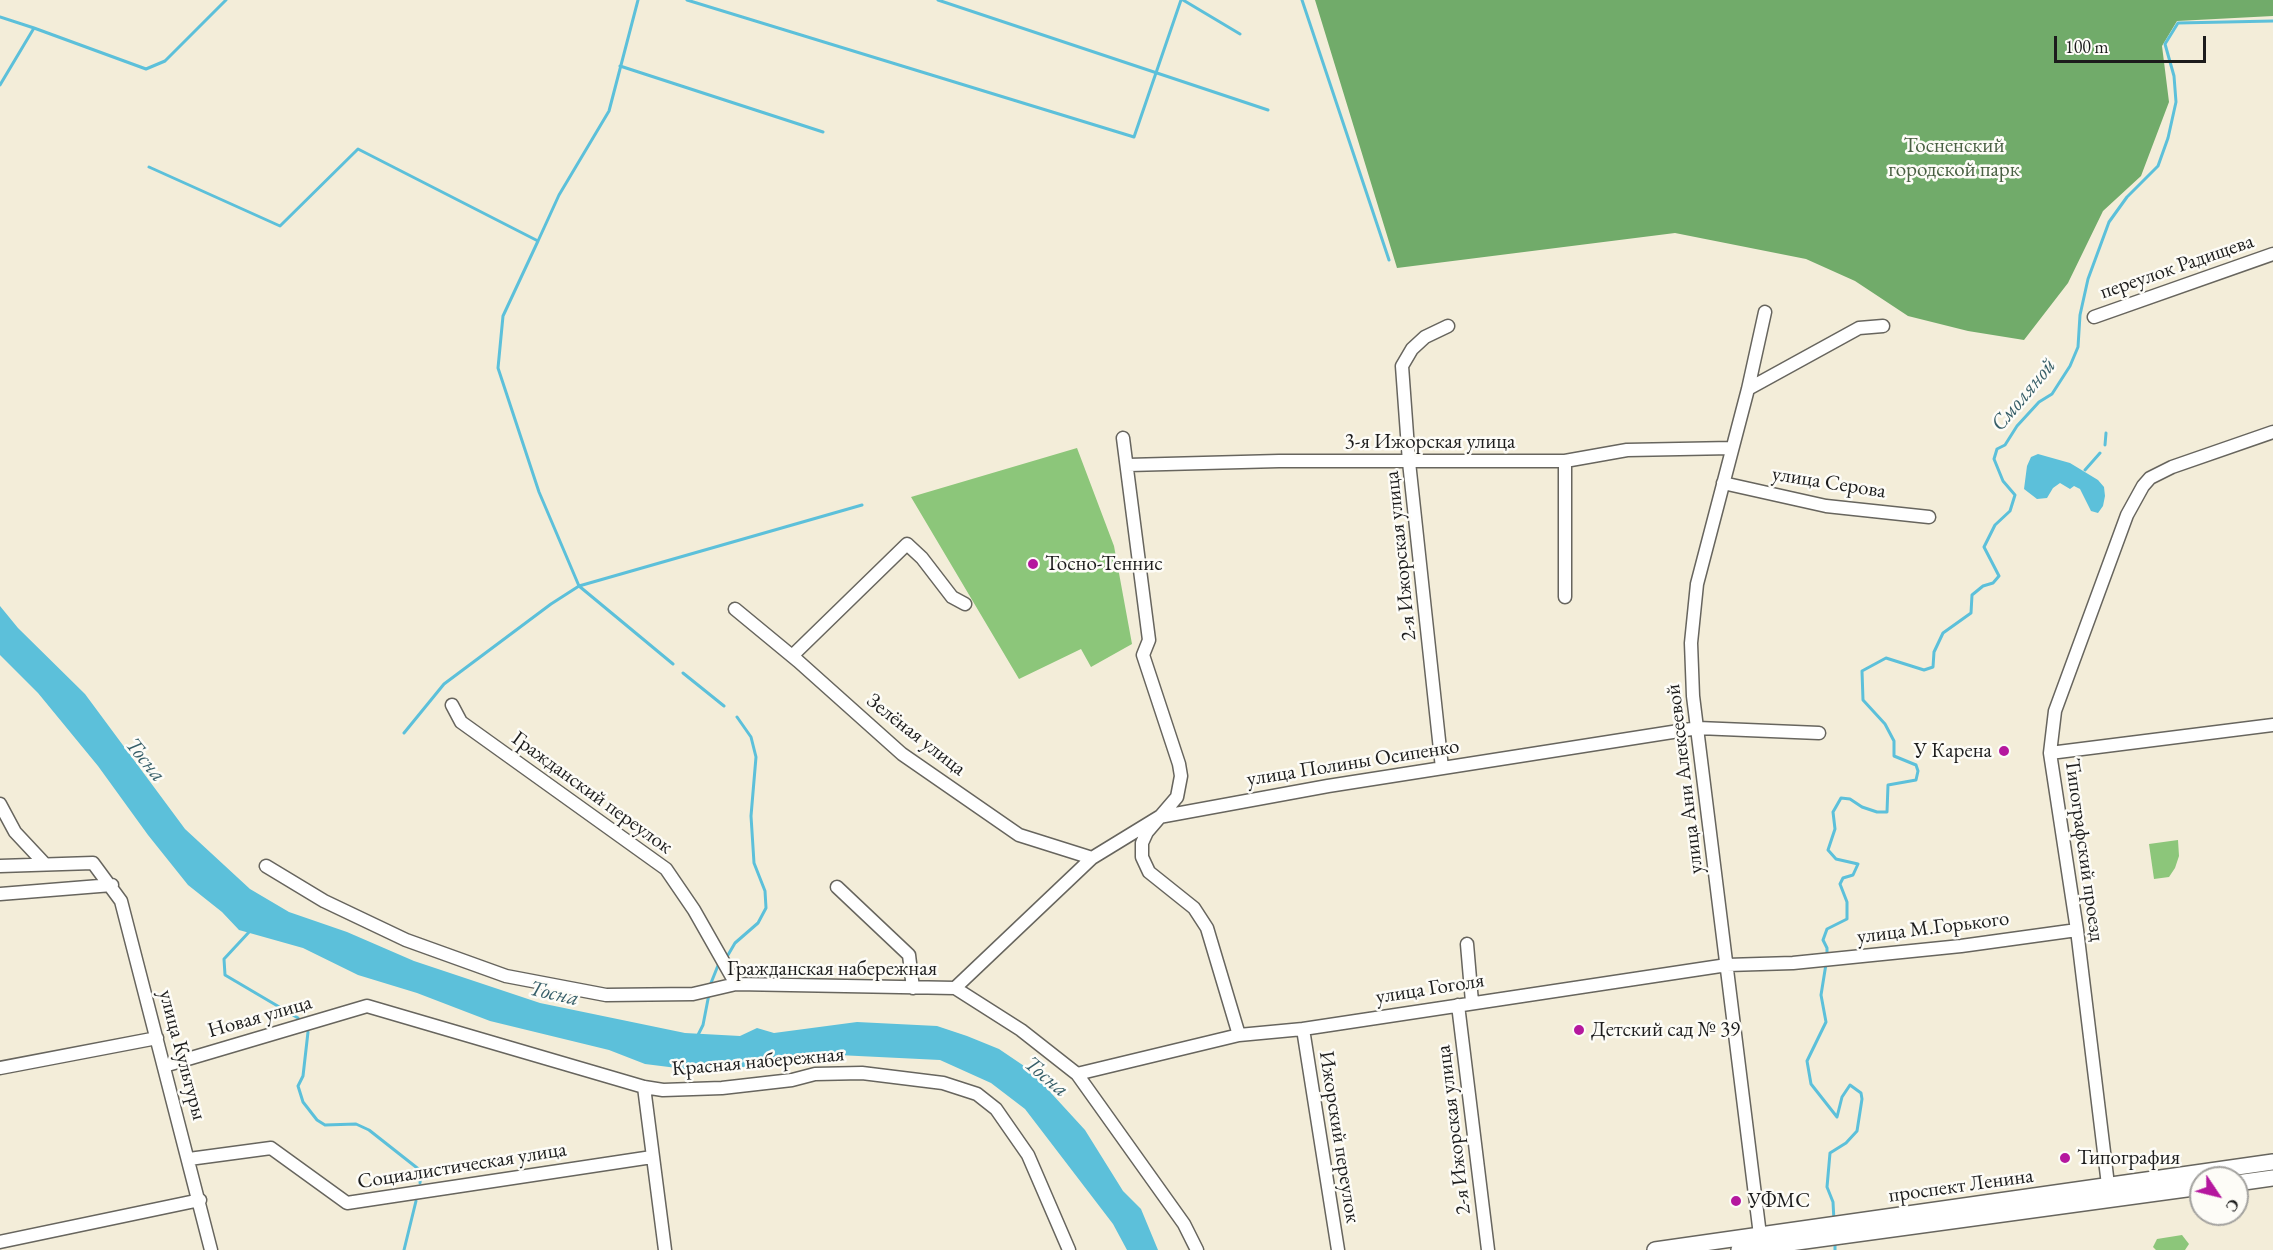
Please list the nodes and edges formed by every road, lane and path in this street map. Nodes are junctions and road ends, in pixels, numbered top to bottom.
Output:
1 (2273, 254) edge
2 (1765, 312) dead end
3 (2094, 317) dead end
4 (1448, 326) dead end
5 (1883, 326) dead end
6 (1748, 389) junction
7 (2273, 432) edge
8 (1123, 438) dead end
9 (1732, 448) junction
10 (1565, 461) junction
11 (1410, 462) junction
12 (1128, 465) junction
13 (1723, 483) junction
14 (1929, 517) dead end
15 (1565, 597) dead end
16 (965, 604) dead end
17 (735, 609) dead end
18 (792, 656) junction
19 (452, 705) dead end
20 (2273, 725) edge
21 (1698, 728) junction
22 (1819, 733) dead end
23 (2050, 753) junction
24 (1442, 768) junction
25 (0, 804) edge
26 (1159, 817) junction
27 (1092, 858) junction
28 (44, 863) junction
29 (0, 866) edge
30 (266, 866) dead end
31 (108, 880) junction
32 (837, 887) dead end
33 (0, 894) edge
34 (2077, 930) junction
35 (1467, 944) dead end
36 (1793, 963) joint
37 (1727, 965) junction
38 (736, 984) junction
39 (913, 988) junction
40 (955, 988) junction
41 (1472, 1002) junction
42 (1458, 1005) junction
43 (368, 1006) joint
44 (1303, 1029) junction
45 (1239, 1035) junction
46 (157, 1038) junction
47 (164, 1066) junction
48 (0, 1068) edge
49 (1077, 1074) junction
50 (644, 1087) junction
51 (652, 1157) junction
52 (189, 1159) junction
53 (2273, 1162) edge
54 (2273, 1178) edge
55 (2249, 1181) edge
56 (2189, 1188) edge
57 (2109, 1193) junction
58 (200, 1200) junction
59 (1761, 1241) junction
60 (0, 1242) edge
61 (211, 1250) edge
62 (665, 1250) edge
63 (1069, 1250) edge
64 (1197, 1250) edge
65 (1338, 1250) edge
66 (1488, 1250) edge
67 (1655, 1250) edge
68 (1739, 1250) edge

1 - 3 street, переулок Радищева
2 - 6 street, улица Ани Алексеевой
4 - 11 street, 2-я Ижорская улица
5 - 6 street
6 - 9 street, улица Ани Алексеевой
7 - 23 street, Типографский проезд
8 - 12 street
9 - 10 street, 3-я Ижорская улица
9 - 13 street, улица Ани Алексеевой
10 - 11 street, 3-я Ижорская улица
10 - 15 street
11 - 12 street, 3-я Ижорская улица
11 - 24 street, 2-я Ижорская улица
12 - 26 street
13 - 14 street, улица Серова
13 - 21 street, улица Ани Алексеевой
16 - 18 street
17 - 18 street, Зелёная улица
18 - 27 street, Зелёная улица
19 - 38 street, Гражданский переулок
20 - 23 street
21 - 22 street, улица Полины Осипенко
21 - 24 street, улица Полины Осипенко
21 - 37 street, улица Ани Алексеевой
23 - 34 street, Типографский проезд
24 - 26 street, улица Полины Осипенко
25 - 28 street
26 - 27 street, улица Полины Осипенко
26 - 45 street
27 - 40 street, улица Полины Осипенко
28 - 29 street
28 - 31 street
30 - 38 street, Гражданская набережная
31 - 33 street
31 - 46 street, улица Культуры
32 - 39 street
34 - 36 street, улица М.Горького
34 - 57 street, Типографский проезд
35 - 41 street
36 - 37 street, улица Гоголя
37 - 41 street, улица Гоголя
37 - 59 street, улица Ани Алексеевой
38 - 39 street, Гражданская набережная
39 - 40 street, Гражданская набережная
40 - 49 street, Гражданская набережная
41 - 42 street, улица Гоголя
42 - 44 street, улица Гоголя
42 - 66 street, 2-я Ижорская улица
43 - 47 street, Новая улица
43 - 50 street, Красная набережная
44 - 45 street, улица Гоголя
44 - 65 street, Ижорский переулок
45 - 49 street, улица Гоголя
46 - 47 street, улица Культуры
46 - 48 street
47 - 52 street, улица Культуры
49 - 64 street, Гражданская набережная
50 - 51 street
50 - 63 street, Красная набережная
51 - 52 street, Социалистическая улица
51 - 62 street
52 - 58 street, улица Культуры
53 - 57 main road, проспект Ленина
54 - 55 main road
56 - 57 main road, проспект Ленина
57 - 59 main road, проспект Ленина
58 - 60 street
58 - 61 street, улица Культуры
59 - 67 main road, проспект Ленина
59 - 68 main road, проспект Ленина

